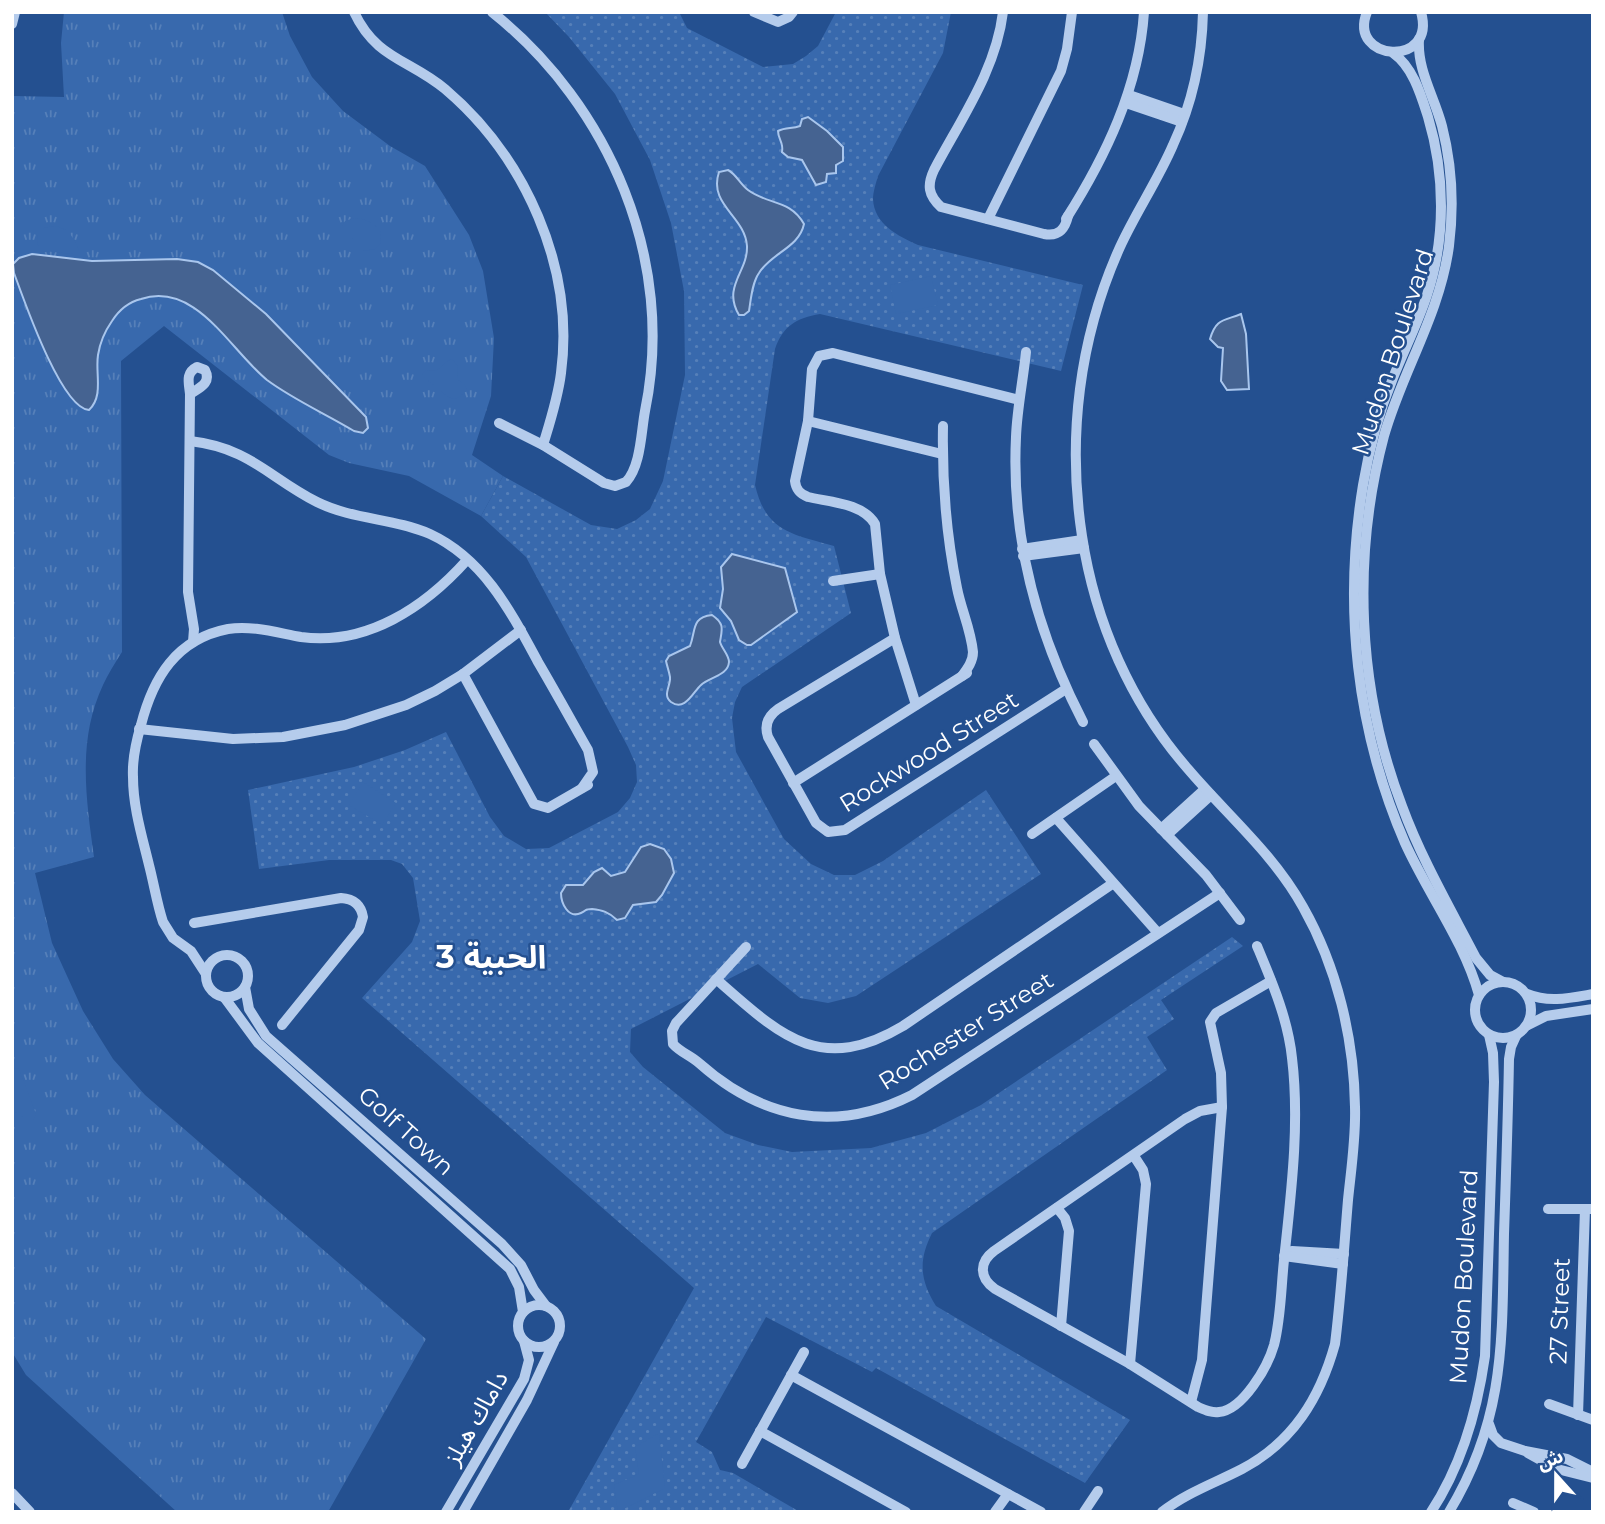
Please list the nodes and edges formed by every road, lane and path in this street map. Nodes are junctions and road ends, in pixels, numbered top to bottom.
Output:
1 (15, 12) edge
2 (354, 12) edge
3 (492, 12) edge
4 (754, 12) edge
5 (793, 12) edge
6 (1003, 12) edge
7 (1072, 12) edge
8 (1144, 12) edge
9 (1203, 12) edge
10 (1421, 12) edge
11 (1365, 14) edge
12 (12, 24) edge
13 (1419, 39) junction
14 (1393, 53) junction
15 (1127, 99) junction
16 (1183, 118) junction
17 (988, 219) junction
18 (1026, 352) dead end
19 (190, 394) dead end
20 (1019, 400) junction
21 (808, 421) junction
22 (499, 423) dead end
23 (943, 426) dead end
24 (190, 441) junction
25 (543, 445) junction
26 (942, 454) junction
27 (1083, 544) junction
28 (1023, 553) junction
29 (467, 560) junction
30 (880, 574) junction
31 (833, 581) dead end
32 (193, 624) junction
33 (521, 630) junction
34 (207, 635) junction
35 (895, 638) junction
36 (193, 642) junction
37 (463, 674) junction
38 (1066, 689) junction
39 (916, 705) junction
40 (1083, 722) dead end
41 (140, 726) junction
42 (1094, 744) dead end
43 (1116, 776) junction
44 (793, 783) junction
45 (1208, 792) junction
46 (1056, 818) junction
47 (1164, 832) junction
48 (1031, 834) dead end
49 (1112, 884) junction
50 (1220, 893) junction
51 (1240, 920) dead end
52 (194, 923) dead end
53 (1158, 933) junction
54 (1257, 946) dead end
55 (746, 947) dead end
56 (191, 951) junction
57 (224, 955) junction
58 (206, 974) junction
59 (716, 979) junction
60 (1271, 981) junction
61 (1503, 982) junction
62 (245, 987) junction
63 (1527, 994) junction
64 (1593, 994) edge
65 (1479, 995) junction
66 (224, 996) junction
67 (1593, 1009) edge
68 (282, 1025) dead end
69 (1528, 1025) junction
70 (1489, 1035) junction
71 (1516, 1036) junction
72 (1222, 1107) junction
73 (1134, 1156) junction
74 (1057, 1208) junction
75 (1548, 1209) dead end
76 (1589, 1209) edge
77 (1285, 1253) junction
78 (1344, 1259) junction
79 (546, 1306) junction
80 (523, 1312) junction
81 (1062, 1326) junction
82 (524, 1342) junction
83 (554, 1342) junction
84 (804, 1352) dead end
85 (1130, 1364) junction
86 (791, 1375) junction
87 (1198, 1377) junction
88 (1176, 1393) junction
89 (1191, 1402) junction
90 (1549, 1404) dead end
91 (1578, 1415) junction
92 (1593, 1420) edge
93 (1489, 1424) junction
94 (760, 1431) junction
95 (1501, 1443) junction
96 (1479, 1451) junction
97 (1525, 1451) junction
98 (1575, 1463) junction
99 (742, 1464) dead end
100 (1593, 1472) edge
101 (1571, 1473) junction
102 (1593, 1478) edge
103 (1098, 1492) dead end
104 (12, 1493) edge
105 (1008, 1493) junction
106 (1513, 1503) dead end
107 (30, 1512) edge
108 (446, 1512) edge
109 (463, 1512) edge
110 (906, 1512) edge
111 (995, 1512) edge
112 (1041, 1512) edge
113 (1084, 1512) edge
114 (1162, 1512) edge
115 (1430, 1512) edge
116 (1449, 1512) edge
117 (1534, 1512) edge

1 - 12 street
2 - 25 street
3 - 25 street
4 - 5 street
6 - 17 street
7 - 17 street
8 - 15 street
9 - 16 street
10 - 13 street, Mudon Boulevard
11 - 14 street, Mudon Boulevard
13 - 14 street
13 - 61 street, Mudon Boulevard
14 - 65 street, Mudon Boulevard
15 - 16 street
15 - 17 street
16 - 27 street
18 - 20 street
19 - 24 street
20 - 21 street, Rockwood Street
20 - 28 street
21 - 26 street
21 - 30 street, Rockwood Street
22 - 25 street
23 - 26 street, Rockwood Street
24 - 29 street
24 - 32 street
26 - 39 street, Rockwood Street
27 - 28 street
27 - 45 street
28 - 38 street
29 - 33 street
29 - 34 street
30 - 31 street
30 - 35 street, Rockwood Street
32 - 34 street
32 - 36 street
33 - 37 street
33 - 37 street
34 - 36 street
35 - 39 street, Rockwood Street
35 - 44 street, Rockwood Street
36 - 41 street
37 - 41 street
38 - 40 street
38 - 44 street, Rockwood Street
39 - 44 street, Rockwood Street
41 - 56 street
42 - 43 street
43 - 46 street
43 - 47 street
45 - 47 street
45 - 78 street
46 - 48 street
46 - 49 street
47 - 50 street
49 - 53 street
49 - 59 street, Rochester Street
50 - 51 street
50 - 53 street, Rochester Street
52 - 68 street
53 - 59 street, Rochester Street
54 - 60 street
55 - 59 street, Rochester Street
56 - 57 street
56 - 58 street
57 - 58 street
57 - 62 street
58 - 66 street
60 - 72 street
60 - 77 street
61 - 63 street
61 - 65 street
62 - 66 street
62 - 79 street, Golf Town
63 - 64 street
63 - 69 street
65 - 70 street
66 - 80 street, Golf Town
67 - 69 street
69 - 71 street
70 - 71 street
70 - 115 street, Mudon Boulevard
71 - 93 street, Mudon Boulevard
72 - 73 street
72 - 87 street
73 - 74 street
73 - 85 street
74 - 81 street
74 - 81 street
75 - 76 street
76 - 91 street, 27 Street
77 - 78 street
77 - 89 street
78 - 114 street
79 - 80 street
79 - 83 street
80 - 82 street
81 - 85 street
82 - 83 street
82 - 108 street, داماك هيلز
83 - 109 street, داماك هيلز
84 - 86 street
85 - 88 street
86 - 94 street
86 - 105 street
87 - 88 street
87 - 89 street
88 - 89 street
90 - 91 street
91 - 92 street
93 - 95 street
93 - 96 street, Mudon Boulevard
94 - 99 street
94 - 110 street
95 - 96 street
95 - 97 street
96 - 116 street, Mudon Boulevard
97 - 98 street
97 - 101 street
98 - 100 street
98 - 101 street
101 - 102 street
103 - 113 street
104 - 107 street
105 - 111 street
105 - 112 street
106 - 117 street

